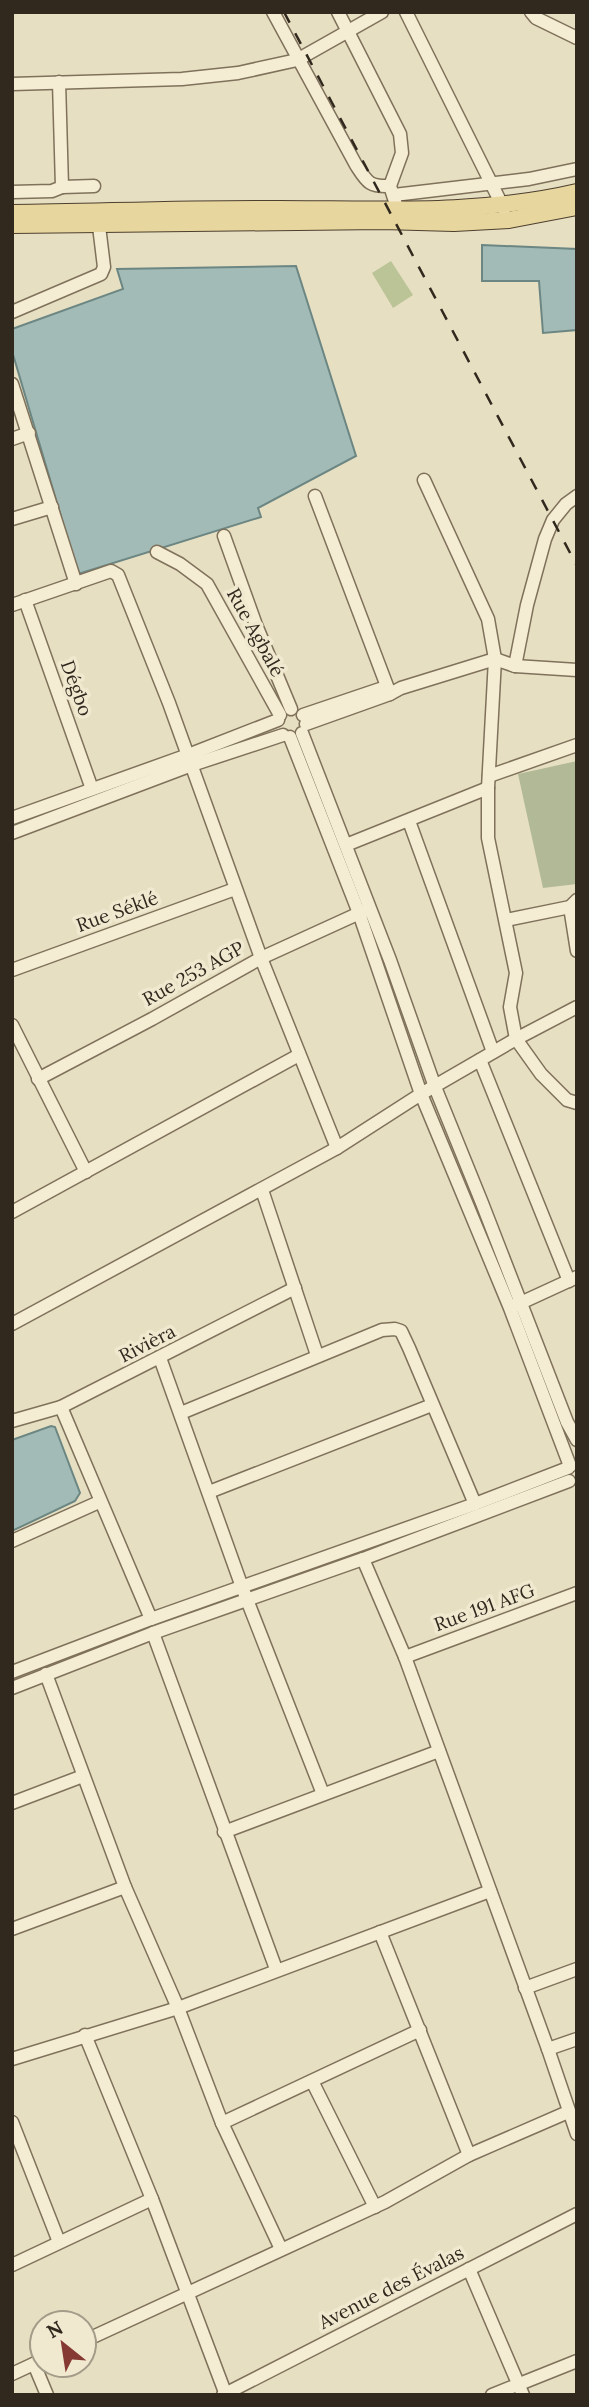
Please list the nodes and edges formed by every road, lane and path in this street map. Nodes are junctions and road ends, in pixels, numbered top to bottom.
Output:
1 (273, 12) edge
2 (338, 12) edge
3 (382, 12) edge
4 (406, 12) edge
5 (531, 12) edge
6 (348, 32) junction
7 (577, 38) edge
8 (297, 60) junction
9 (59, 82) junction
10 (12, 84) edge
11 (577, 169) edge
12 (492, 184) junction
13 (94, 186) dead end
14 (62, 187) junction
15 (12, 192) edge
16 (577, 192) edge
17 (396, 203) junction
18 (577, 207) edge
19 (506, 212) junction
20 (12, 213) edge
21 (98, 218) junction
22 (12, 225) edge
23 (12, 312) edge
24 (12, 384) edge
25 (29, 433) junction
26 (12, 439) edge
27 (424, 480) dead end
28 (315, 496) dead end
29 (577, 496) edge
30 (52, 507) junction
31 (12, 519) edge
32 (224, 536) dead end
33 (157, 552) dead end
34 (76, 584) junction
35 (19, 603) edge
36 (495, 659) junction
37 (515, 666) junction
38 (577, 670) edge
39 (393, 690) junction
40 (283, 715) junction
41 (297, 729) junction
42 (577, 745) edge
43 (190, 760) junction
44 (488, 782) junction
45 (92, 789) junction
46 (12, 818) edge
47 (409, 821) junction
48 (12, 833) edge
49 (346, 845) junction
50 (235, 890) junction
51 (573, 903) edge
52 (365, 911) junction
53 (506, 920) junction
54 (577, 951) edge
55 (261, 958) junction
56 (12, 970) edge
57 (577, 1007) edge
58 (12, 1026) edge
59 (516, 1039) junction
60 (493, 1052) junction
61 (299, 1055) junction
62 (480, 1060) junction
63 (38, 1079) junction
64 (435, 1087) junction
65 (421, 1094) junction
66 (577, 1103) edge
67 (337, 1148) junction
68 (86, 1172) junction
69 (262, 1190) junction
70 (12, 1212) edge
71 (573, 1279) edge
72 (295, 1288) junction
73 (515, 1306) junction
74 (12, 1324) edge
75 (317, 1355) junction
76 (160, 1358) junction
77 (432, 1405) junction
78 (61, 1408) junction
79 (181, 1413) junction
80 (12, 1421) edge
81 (577, 1440) edge
82 (572, 1472) edge
83 (209, 1492) junction
84 (99, 1502) junction
85 (475, 1504) junction
86 (12, 1541) edge
87 (363, 1559) junction
88 (242, 1587) junction
89 (577, 1593) edge
90 (247, 1600) junction
91 (151, 1619) junction
92 (153, 1633) junction
93 (405, 1657) junction
94 (12, 1672) edge
95 (46, 1674) junction
96 (12, 1688) edge
97 (439, 1751) junction
98 (83, 1776) junction
99 (323, 1794) junction
100 (12, 1802) edge
101 (224, 1832) junction
102 (125, 1887) junction
103 (489, 1891) junction
104 (12, 1929) edge
105 (380, 1932) junction
106 (276, 1969) junction
107 (577, 1969) edge
108 (525, 1988) junction
109 (178, 2008) junction
110 (421, 2030) junction
111 (85, 2035) junction
112 (577, 2039) edge
113 (548, 2049) junction
114 (12, 2059) edge
115 (312, 2081) junction
116 (568, 2112) junction
117 (12, 2122) edge
118 (222, 2123) junction
119 (577, 2134) edge
120 (469, 2155) junction
121 (152, 2199) junction
122 (374, 2207) junction
123 (577, 2214) edge
124 (59, 2242) junction
125 (281, 2249) junction
126 (12, 2266) edge
127 (469, 2269) junction
128 (186, 2294) junction
129 (98, 2335) edge
130 (577, 2361) edge
131 (520, 2389) edge
132 (225, 2394) edge
133 (492, 2395) edge

1 - 8 street
2 - 6 street
3 - 6 street
4 - 12 street
5 - 7 street
6 - 8 street
6 - 17 street
8 - 9 street
8 - 17 street
9 - 10 street
9 - 14 street
11 - 12 street
12 - 17 street
12 - 19 street
13 - 14 street
14 - 15 street
16 - 19 main road
17 - 19 main road
17 - 21 main road
18 - 19 main road
20 - 21 main road
21 - 22 main road
21 - 23 street
24 - 25 street
25 - 26 street
25 - 30 street
27 - 36 street
28 - 39 street
29 - 37 street
30 - 31 street
30 - 34 street
32 - 40 street, Rue Agbalé
33 - 40 street, Rue Agbalé
34 - 35 street
34 - 43 street
35 - 45 street, Dégbo
36 - 37 street
36 - 39 street
36 - 44 street
37 - 38 street
39 - 41 street
40 - 41 street
40 - 41 street
40 - 43 street
41 - 43 street
41 - 49 street
41 - 52 street
42 - 44 street
43 - 45 street
43 - 48 street
43 - 50 street
44 - 47 street
44 - 53 street
45 - 46 street
47 - 49 street
47 - 60 street
49 - 52 street
50 - 55 street
50 - 56 street, Rue Séklé
51 - 53 street
51 - 54 street
52 - 55 street, Rue 253 AGP
52 - 64 street
52 - 65 street
53 - 59 street
55 - 61 street
55 - 63 street, Rue 253 AGP
57 - 59 street
58 - 63 street
59 - 60 street
59 - 66 street
60 - 62 street
61 - 67 street
61 - 68 street
62 - 64 street
62 - 71 street
63 - 68 street
64 - 65 street
64 - 73 street
65 - 67 street
65 - 73 street
67 - 69 street
68 - 70 street
69 - 72 street
69 - 74 street
71 - 73 street
72 - 75 street
72 - 76 street, Rivièra
73 - 81 street
73 - 82 street
75 - 77 street
75 - 79 street
76 - 78 street, Rivièra
76 - 79 street
77 - 83 street
77 - 85 street
78 - 80 street, Rivièra
78 - 84 street
79 - 83 street
82 - 85 street
82 - 87 street
83 - 88 street
84 - 86 street
84 - 91 street
85 - 88 street
87 - 90 street
87 - 93 street
88 - 90 street
88 - 91 street
89 - 93 street, Rue 191 AFG
90 - 92 street
90 - 99 street
91 - 94 street
92 - 95 street
92 - 101 street
93 - 97 street
95 - 96 street
95 - 98 street
97 - 99 street
97 - 103 street
98 - 100 street
98 - 102 street
99 - 101 street
101 - 106 street
102 - 104 street
102 - 109 street
103 - 105 street
103 - 108 street
105 - 106 street
105 - 110 street
106 - 109 street
107 - 108 street
108 - 113 street
109 - 111 street
109 - 118 street
110 - 115 street
110 - 120 street
111 - 114 street
111 - 121 street
112 - 113 street
113 - 116 street
115 - 118 street
115 - 122 street
116 - 119 street
116 - 120 street
117 - 124 street
118 - 125 street
120 - 122 street
121 - 124 street
121 - 128 street
122 - 125 street
123 - 127 street, Avenue des Évalas
124 - 126 street
125 - 128 street
127 - 131 street
127 - 132 street, Avenue des Évalas
128 - 129 street
128 - 132 street
130 - 131 street
131 - 133 street

